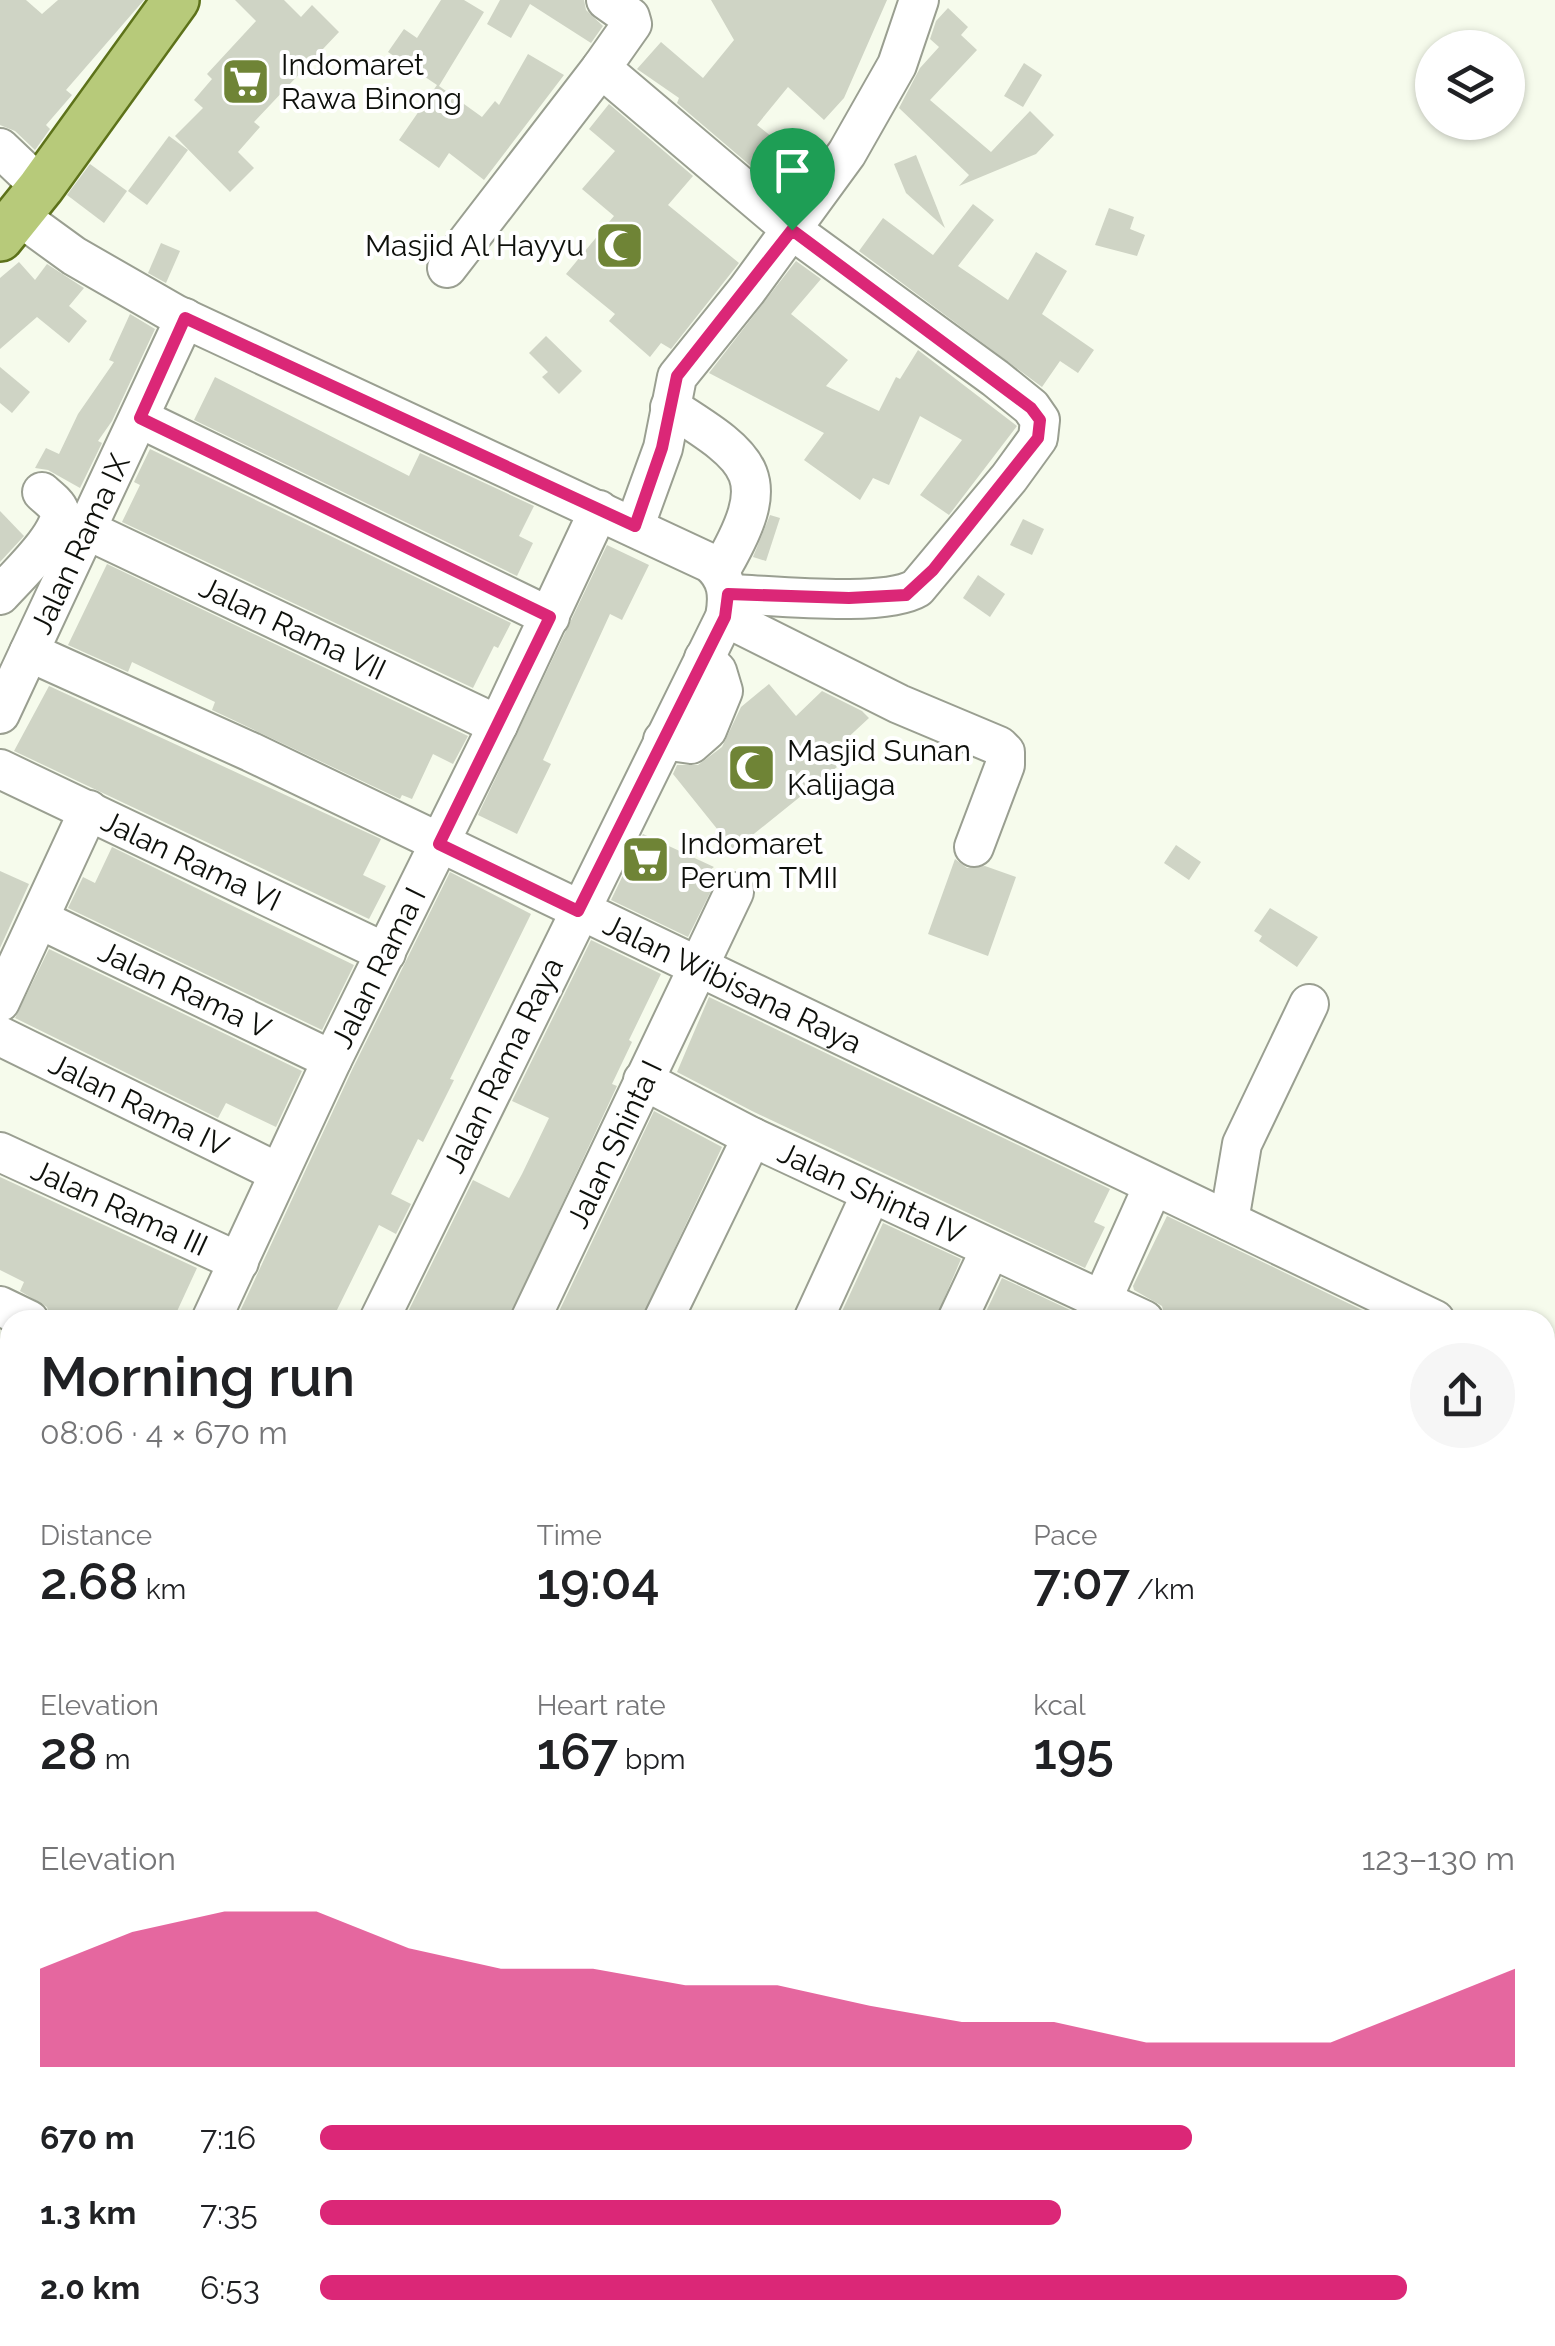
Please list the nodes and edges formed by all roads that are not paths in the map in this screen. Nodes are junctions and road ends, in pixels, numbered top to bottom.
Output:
1 (176, 0) edge
2 (606, 0) edge
3 (919, 0) edge
4 (601, 68) junction
5 (0, 148) edge
6 (20, 213) edge
7 (792, 230) junction
8 (447, 268) dead end
9 (185, 318) junction
10 (670, 408) junction
11 (140, 418) junction
12 (42, 492) dead end
13 (600, 510) junction
14 (635, 526) junction
15 (87, 530) junction
16 (0, 594) edge
17 (724, 594) junction
18 (550, 617) junction
19 (29, 652) junction
20 (0, 714) edge
21 (498, 725) junction
22 (0, 768) edge
23 (89, 810) junction
24 (439, 844) junction
25 (974, 847) dead end
26 (734, 892) dead end
27 (578, 911) junction
28 (39, 919) junction
29 (386, 953) junction
30 (698, 968) junction
31 (0, 1002) edge
32 (1308, 1004) dead end
33 (0, 1036) edge
34 (332, 1060) junction
35 (643, 1080) junction
36 (752, 1137) junction
37 (0, 1152) edge
38 (280, 1173) junction
39 (1153, 1186) junction
40 (872, 1194) junction
41 (1229, 1221) junction
42 (990, 1250) junction
43 (239, 1262) junction
44 (216, 1310) edge
45 (384, 1310) edge
46 (535, 1310) edge
47 (668, 1310) edge
48 (817, 1310) edge
49 (962, 1310) edge
50 (1097, 1310) edge
51 (1414, 1310) edge

1 - 6 main road
2 - 4 street
3 - 7 street
4 - 7 street
4 - 8 street
5 - 6 street
6 - 9 street
7 - 10 street
7 - 17 street
9 - 11 street, Jalan Rama IX
9 - 13 street
10 - 14 street
10 - 17 street, Jalan Rama Raya
11 - 15 street, Jalan Rama IX
11 - 18 street
12 - 16 street
13 - 14 street
13 - 18 street, Jalan Rama I
14 - 17 street
15 - 19 street, Jalan Rama IX
15 - 21 street, Jalan Rama VII
17 - 25 street
17 - 27 street, Jalan Rama Raya
18 - 21 street, Jalan Rama I
19 - 20 street, Jalan Rama IX
19 - 24 street, Jalan Wibisana Raya
21 - 24 street, Jalan Rama I
22 - 23 street, Jalan Rama VI
23 - 28 street
23 - 29 street, Jalan Rama VI
24 - 27 street, Jalan Wibisana Raya
24 - 29 street, Jalan Rama I
26 - 30 street, Jalan Shinta I
27 - 30 street, Jalan Wibisana Raya
27 - 45 street, Jalan Rama Raya
28 - 31 street
28 - 34 street, Jalan Rama V
29 - 34 street, Jalan Rama I
30 - 35 street, Jalan Shinta I
30 - 39 street, Jalan Wibisana Raya
32 - 41 street
33 - 38 street, Jalan Rama IV
34 - 38 street, Jalan Rama I
35 - 36 street, Jalan Shinta IV
35 - 46 street, Jalan Shinta I
36 - 40 street, Jalan Shinta IV
36 - 47 street
37 - 43 street, Jalan Rama III
38 - 43 street, Jalan Rama I
39 - 41 street, Jalan Wibisana Raya
39 - 50 street
40 - 42 street, Jalan Shinta IV
40 - 48 street
41 - 51 street, Jalan Wibisana Raya
42 - 49 street
42 - 50 street, Jalan Shinta IV
43 - 44 street, Jalan Rama I

